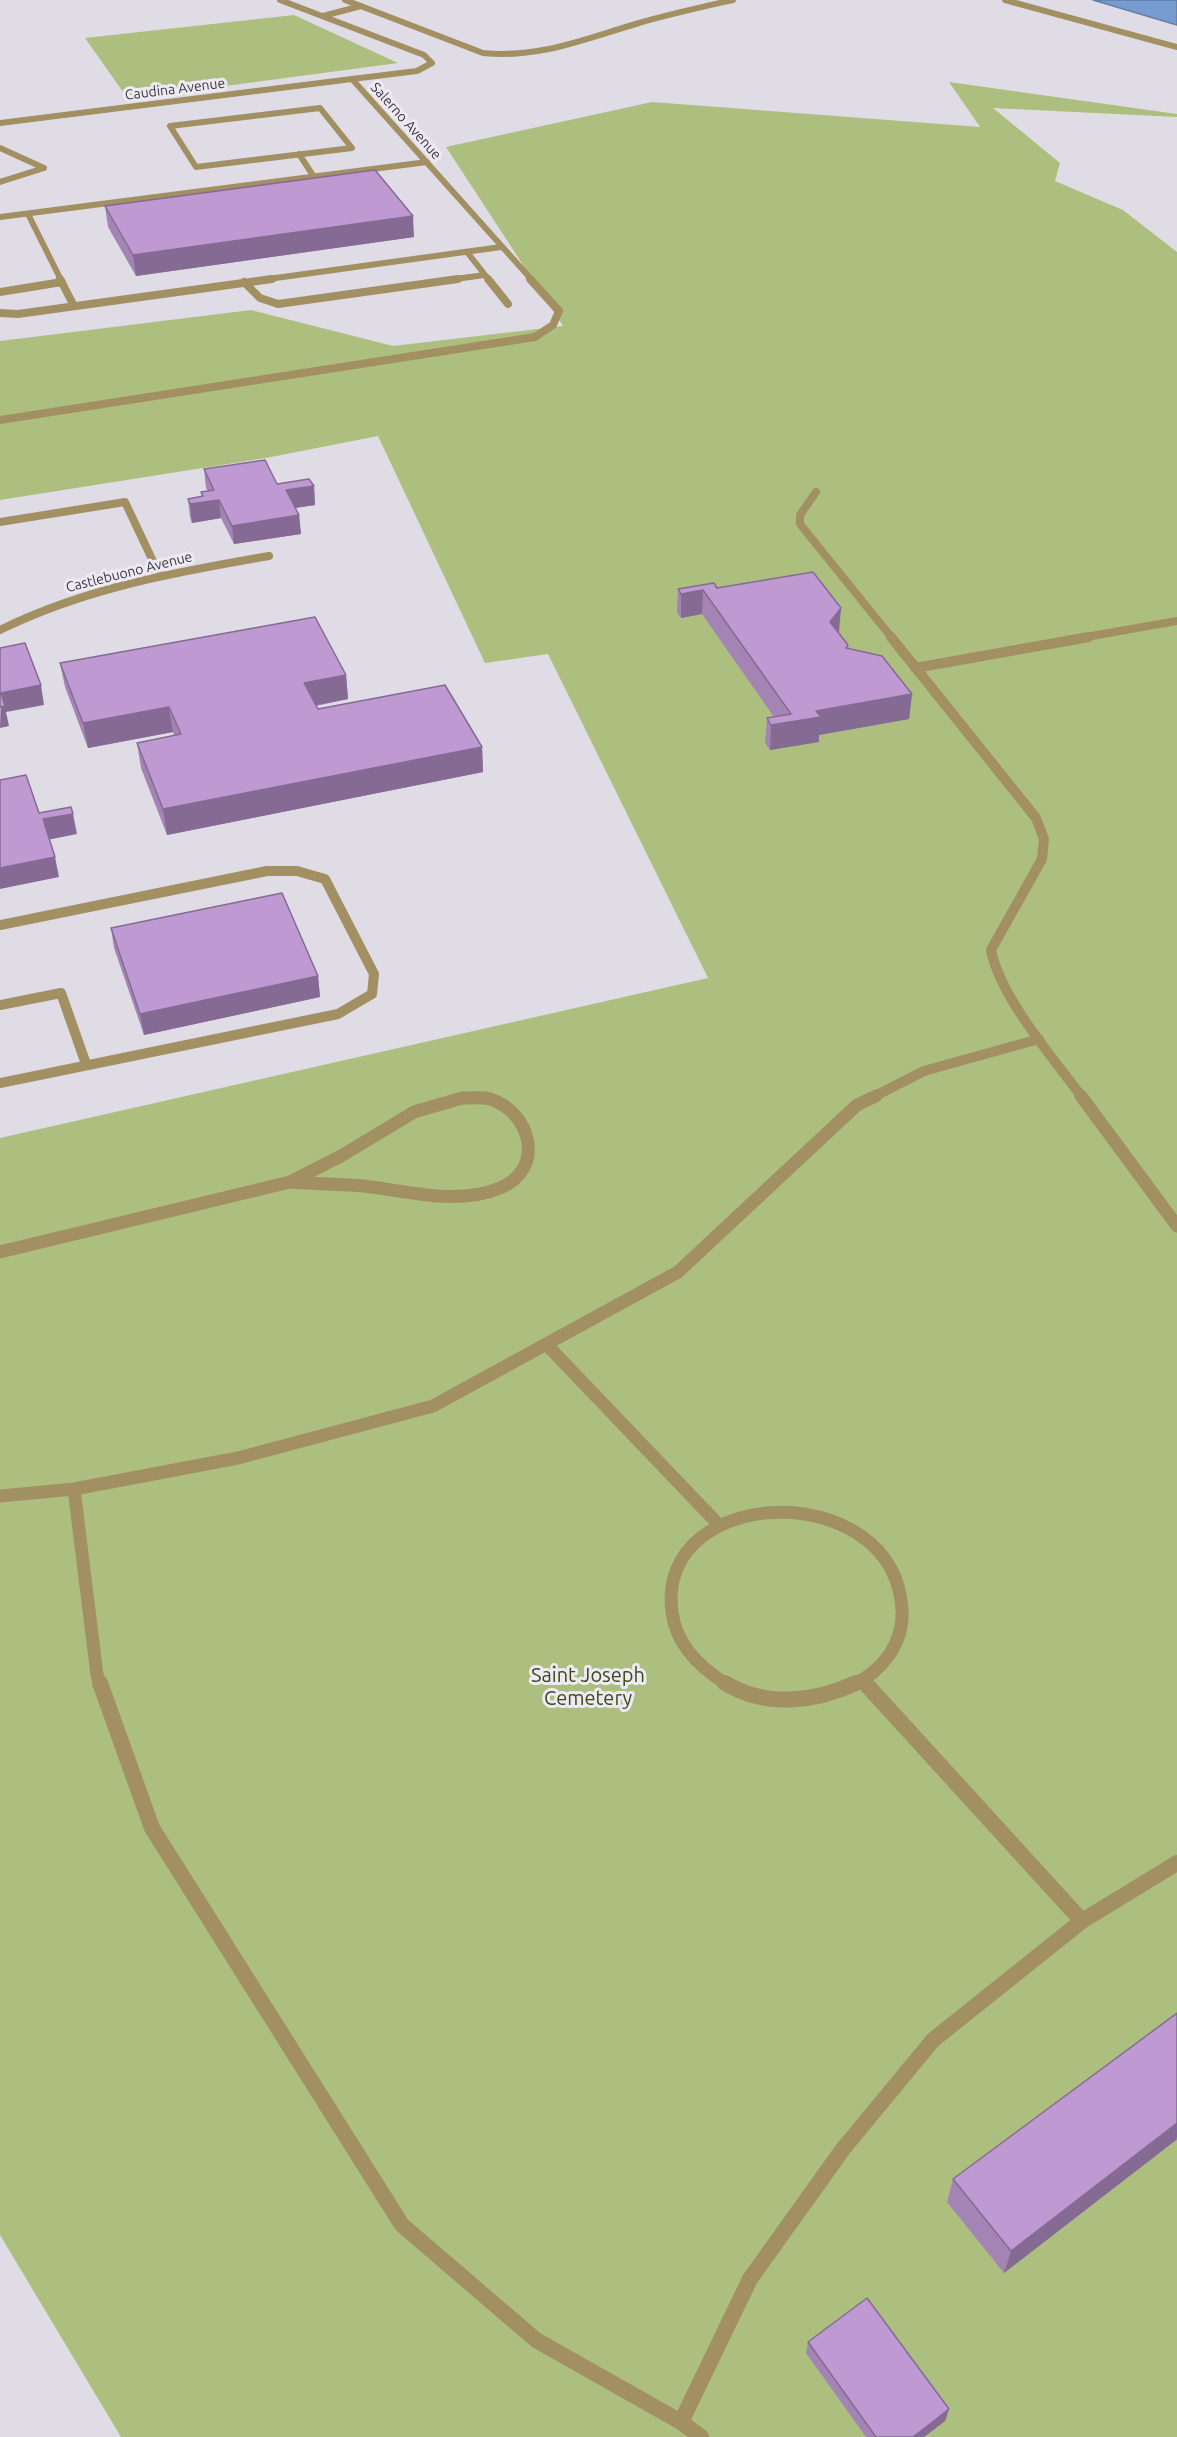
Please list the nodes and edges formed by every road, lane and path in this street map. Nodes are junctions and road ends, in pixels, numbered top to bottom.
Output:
1 (280, 0) edge
2 (345, 0) edge
3 (733, 0) edge
4 (1005, 0) edge
5 (361, 6) junction
6 (323, 16) junction
7 (1177, 47) edge
8 (352, 79) junction
9 (0, 123) edge
10 (0, 148) edge
11 (299, 154) junction
12 (427, 162) junction
13 (314, 177) junction
14 (0, 182) edge
15 (28, 214) junction
16 (0, 217) edge
17 (501, 247) junction
18 (467, 252) junction
19 (485, 275) junction
20 (62, 282) junction
21 (244, 282) junction
22 (0, 291) edge
23 (508, 304) dead end
24 (74, 306) junction
25 (0, 313) edge
26 (0, 420) edge
27 (816, 492) dead end
28 (0, 522) edge
29 (269, 556) dead end
30 (160, 576) junction
31 (1177, 621) edge
32 (0, 630) edge
33 (915, 668) junction
34 (0, 925) edge
35 (0, 1005) edge
36 (1039, 1039) junction
37 (86, 1064) junction
38 (0, 1083) edge
39 (290, 1182) junction
40 (1177, 1226) edge
41 (0, 1252) edge
42 (547, 1345) junction
43 (74, 1489) junction
44 (0, 1496) edge
45 (719, 1525) junction
46 (863, 1682) junction
47 (1177, 1863) edge
48 (1082, 1921) junction
49 (681, 2422) junction
50 (701, 2437) edge

1 - 6 street, Salerno Avenue
2 - 5 street
3 - 5 street
4 - 7 street
5 - 6 street
6 - 8 street, Salerno Avenue
8 - 9 street, Caudina Avenue
8 - 12 street, Salerno Avenue
10 - 14 street
11 - 11 street
11 - 13 street
12 - 13 street
12 - 17 street, Salerno Avenue
13 - 15 street
15 - 16 street
15 - 20 street
17 - 18 street
17 - 26 street, Salerno Avenue
18 - 19 street
18 - 21 street
19 - 21 street
19 - 23 street
20 - 22 street
20 - 24 street
21 - 24 street
24 - 25 street
27 - 33 street
28 - 30 street
29 - 30 street, Castlebuono Avenue
30 - 32 street, Castlebuono Avenue
31 - 33 street
33 - 36 street
34 - 37 street
35 - 37 street
36 - 40 street
36 - 42 street
37 - 38 street
39 - 39 street
39 - 41 street
42 - 43 street
42 - 45 street
43 - 44 street
43 - 49 street
45 - 46 street
45 - 46 street
46 - 48 street
47 - 48 street
48 - 49 street
49 - 50 street

